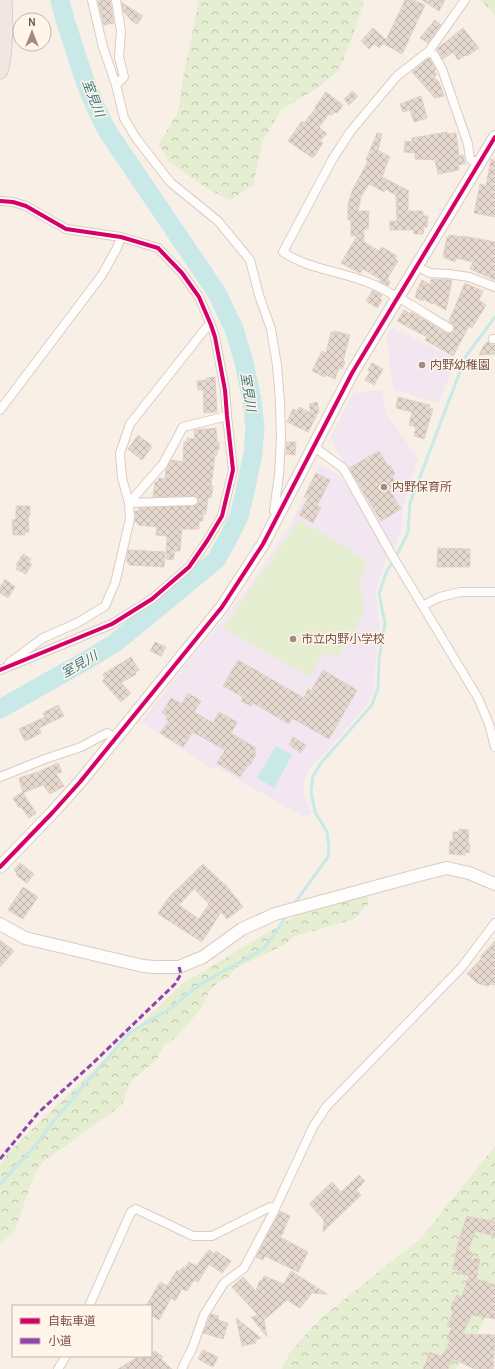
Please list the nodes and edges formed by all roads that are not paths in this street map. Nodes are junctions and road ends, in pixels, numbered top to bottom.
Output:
1 (4, 0) edge
2 (92, 0) edge
3 (116, 0) edge
4 (465, 0) edge
5 (429, 51) junction
6 (0, 71) edge
7 (116, 85) junction
8 (495, 137) edge
9 (479, 164) junction
10 (0, 201) edge
11 (121, 237) junction
12 (416, 266) junction
13 (495, 287) edge
14 (397, 297) junction
15 (211, 325) junction
16 (449, 328) dead end
17 (0, 410) edge
18 (227, 416) junction
19 (313, 446) junction
20 (193, 501) dead end
21 (129, 503) junction
22 (279, 515) junction
23 (495, 592) edge
24 (424, 605) junction
25 (0, 670) edge
26 (114, 738) junction
27 (495, 747) edge
28 (0, 777) edge
29 (0, 867) edge
30 (495, 884) edge
31 (495, 923) edge
32 (0, 924) edge
33 (275, 1210) junction
34 (89, 1305) edge
35 (65, 1357) edge
36 (58, 1369) edge
37 (182, 1369) edge

1 - 6 highway
2 - 7 street
3 - 7 street
4 - 5 street
5 - 9 street
5 - 14 street
7 - 22 street
8 - 9 street
9 - 12 street
10 - 11 street
11 - 15 street
11 - 17 street
12 - 13 street
12 - 14 street
14 - 16 street
14 - 19 street
15 - 18 street
15 - 21 street
18 - 21 street
18 - 25 street
19 - 22 street
19 - 24 street
20 - 21 street
21 - 25 street
22 - 26 street
23 - 24 street
24 - 27 street
26 - 28 street
26 - 29 street
30 - 32 street
31 - 33 street
33 - 34 street
33 - 37 street
35 - 36 street

